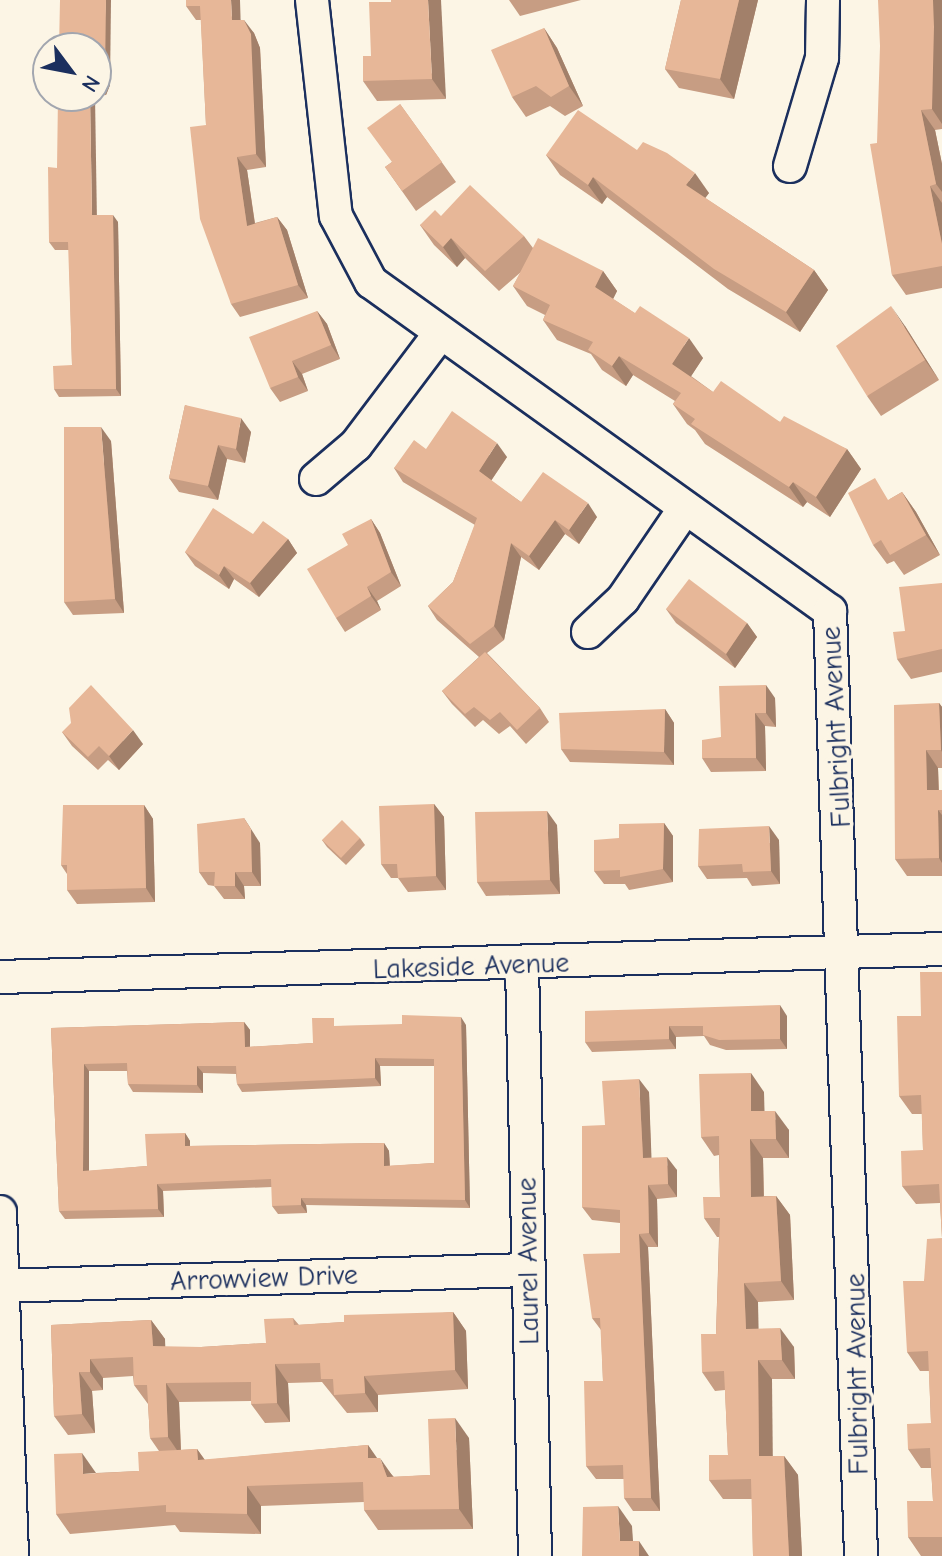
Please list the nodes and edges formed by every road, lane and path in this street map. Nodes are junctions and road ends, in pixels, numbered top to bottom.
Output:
1 (312, 0) edge
2 (823, 0) edge
3 (790, 166) dead end
4 (439, 335) junction
5 (316, 479) dead end
6 (685, 508) junction
7 (588, 632) dead end
8 (942, 949) edge
9 (846, 952) junction
10 (522, 965) junction
11 (0, 977) edge
12 (0, 1212) edge
13 (528, 1270) junction
14 (0, 1286) edge
15 (12, 1556) edge
16 (535, 1556) edge
17 (861, 1556) edge

1 - 4 street, Fulbright Avenue
2 - 3 street
4 - 5 street
4 - 6 street, Fulbright Avenue
6 - 7 street
6 - 9 street, Fulbright Avenue
8 - 9 street, Lakeside Avenue
9 - 10 street, Lakeside Avenue
9 - 17 street, Fulbright Avenue
10 - 11 street, Lakeside Avenue
10 - 13 street, Laurel Avenue
12 - 14 street
13 - 14 street, Arrowview Drive
13 - 16 street, Laurel Avenue
14 - 15 street

